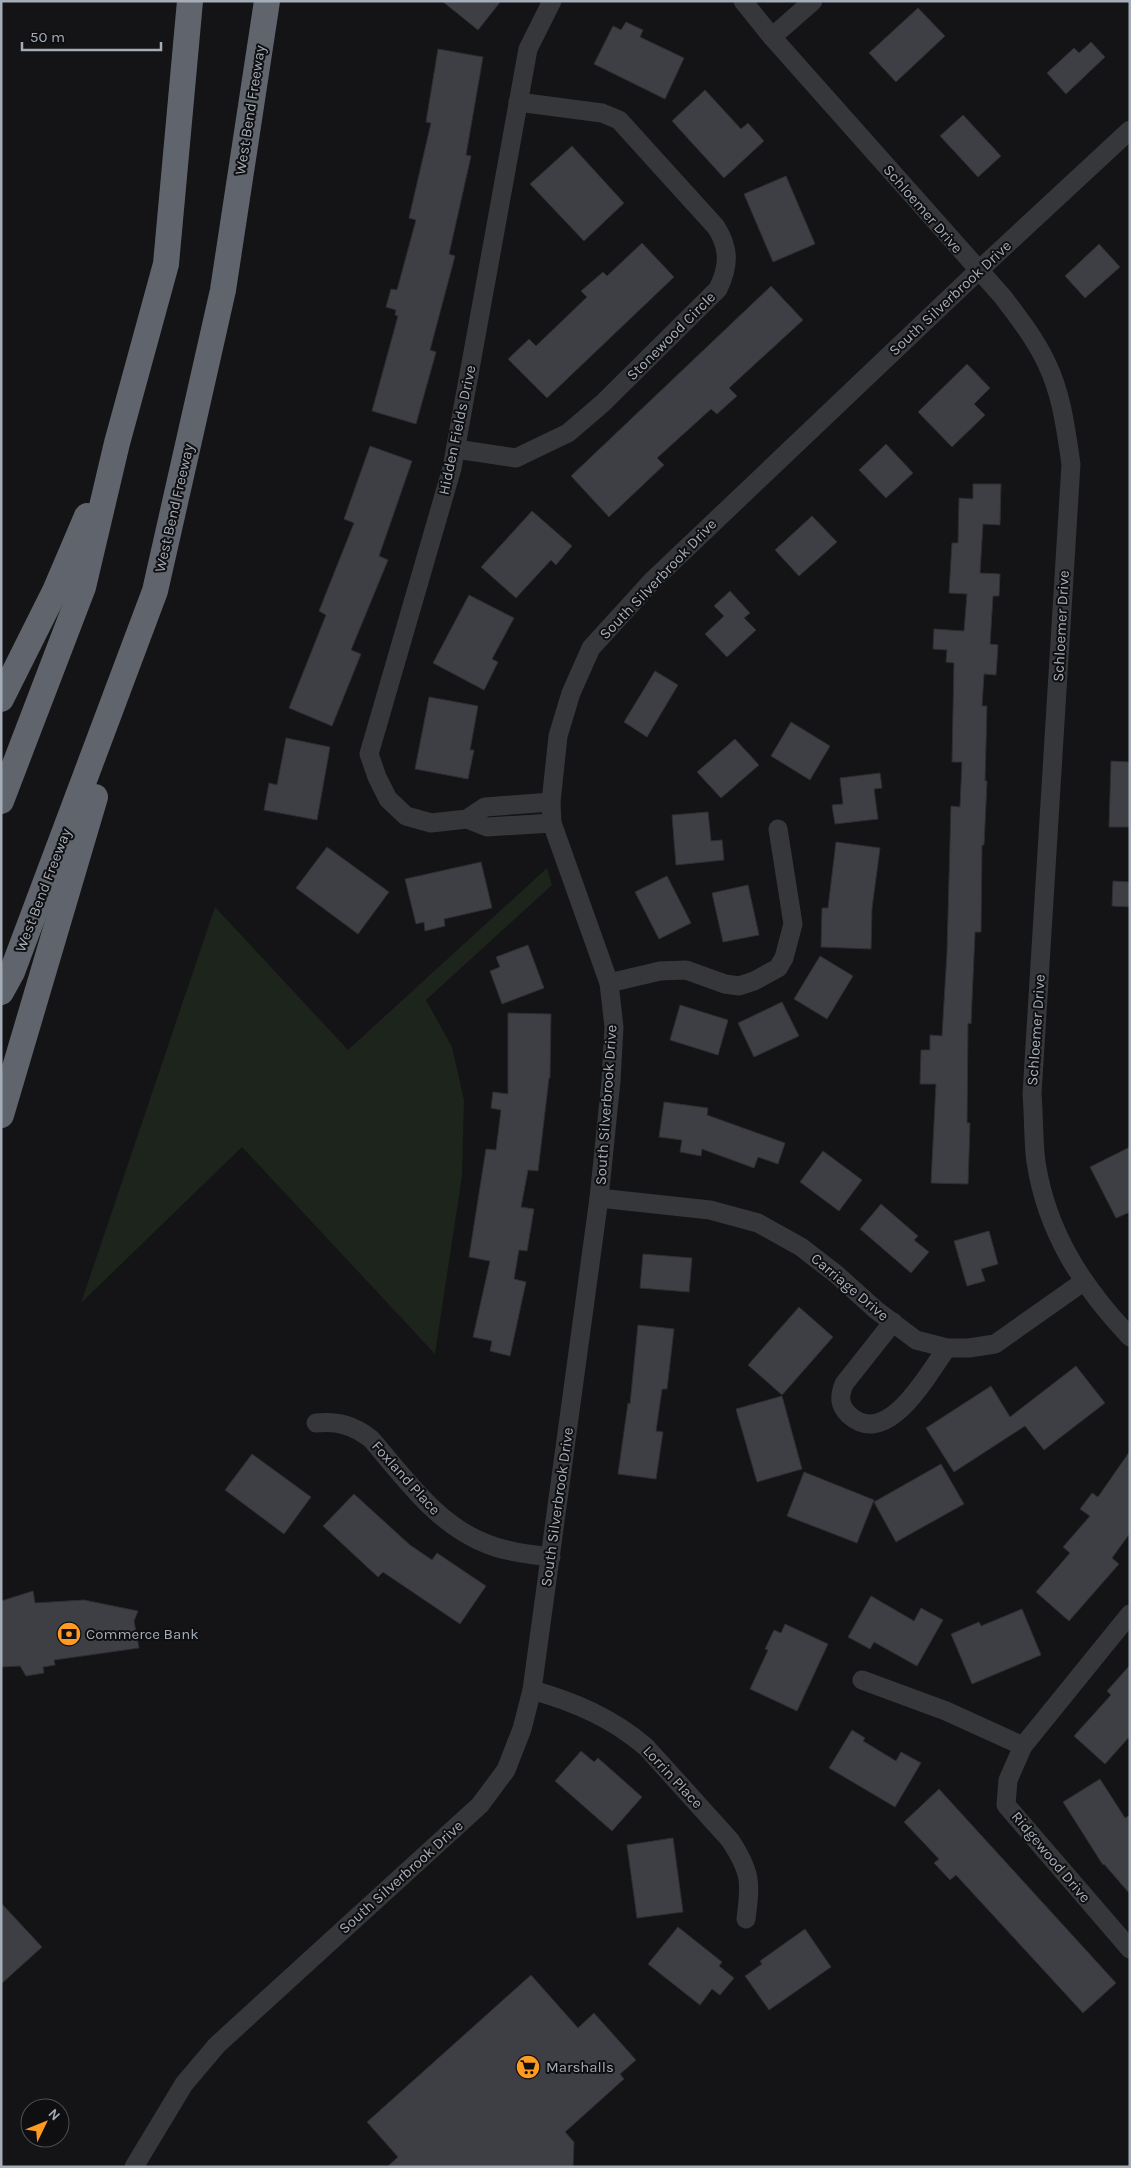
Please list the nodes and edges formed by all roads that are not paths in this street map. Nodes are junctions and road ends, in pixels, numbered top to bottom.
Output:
1 (190, 1) edge
2 (267, 1) edge
3 (552, 1) edge
4 (743, 1) edge
5 (814, 1) edge
6 (772, 37) junction
7 (518, 102) junction
8 (1130, 130) edge
9 (978, 271) junction
10 (117, 443) junction
11 (456, 449) junction
12 (155, 591) junction
13 (1, 699) edge
14 (1, 801) edge
15 (551, 802) junction
16 (467, 819) junction
17 (552, 823) junction
18 (778, 829) dead end
19 (609, 983) junction
20 (1, 992) edge
21 (1, 1115) edge
22 (599, 1198) junction
23 (1083, 1282) junction
24 (893, 1322) junction
25 (1130, 1337) edge
26 (947, 1348) junction
27 (316, 1423) dead end
28 (551, 1557) junction
29 (1130, 1614) edge
30 (862, 1680) dead end
31 (532, 1690) junction
32 (1023, 1746) junction
33 (746, 1919) dead end
34 (1130, 1949) edge
35 (134, 2167) edge

1 - 10 highway
2 - 12 highway, West Bend Freeway
3 - 7 street, Hidden Fields Drive
4 - 6 street, Schloemer Drive
5 - 6 street
6 - 9 street, Schloemer Drive
7 - 11 street, Hidden Fields Drive
7 - 11 street, Stonewood Circle
8 - 9 street, South Silverbrook Drive
9 - 15 street, South Silverbrook Drive
9 - 23 street, Schloemer Drive
10 - 13 highway
10 - 14 highway
11 - 16 street, Hidden Fields Drive
12 - 20 highway, West Bend Freeway
12 - 21 highway
15 - 16 street, Hidden Fields Drive
15 - 17 street, South Silverbrook Drive
16 - 17 street, Hidden Fields Drive
17 - 19 street, South Silverbrook Drive
18 - 19 street
19 - 22 street, South Silverbrook Drive
22 - 24 street, Carriage Drive
22 - 28 street, South Silverbrook Drive
23 - 25 street, Schloemer Drive
23 - 26 street, Carriage Drive
24 - 26 street, Carriage Drive
24 - 26 street
27 - 28 street, Foxland Place
28 - 31 street, South Silverbrook Drive
29 - 32 street, Ridgewood Drive
30 - 32 street
31 - 33 street, Lorrin Place
31 - 35 street, South Silverbrook Drive
32 - 34 street, Ridgewood Drive

